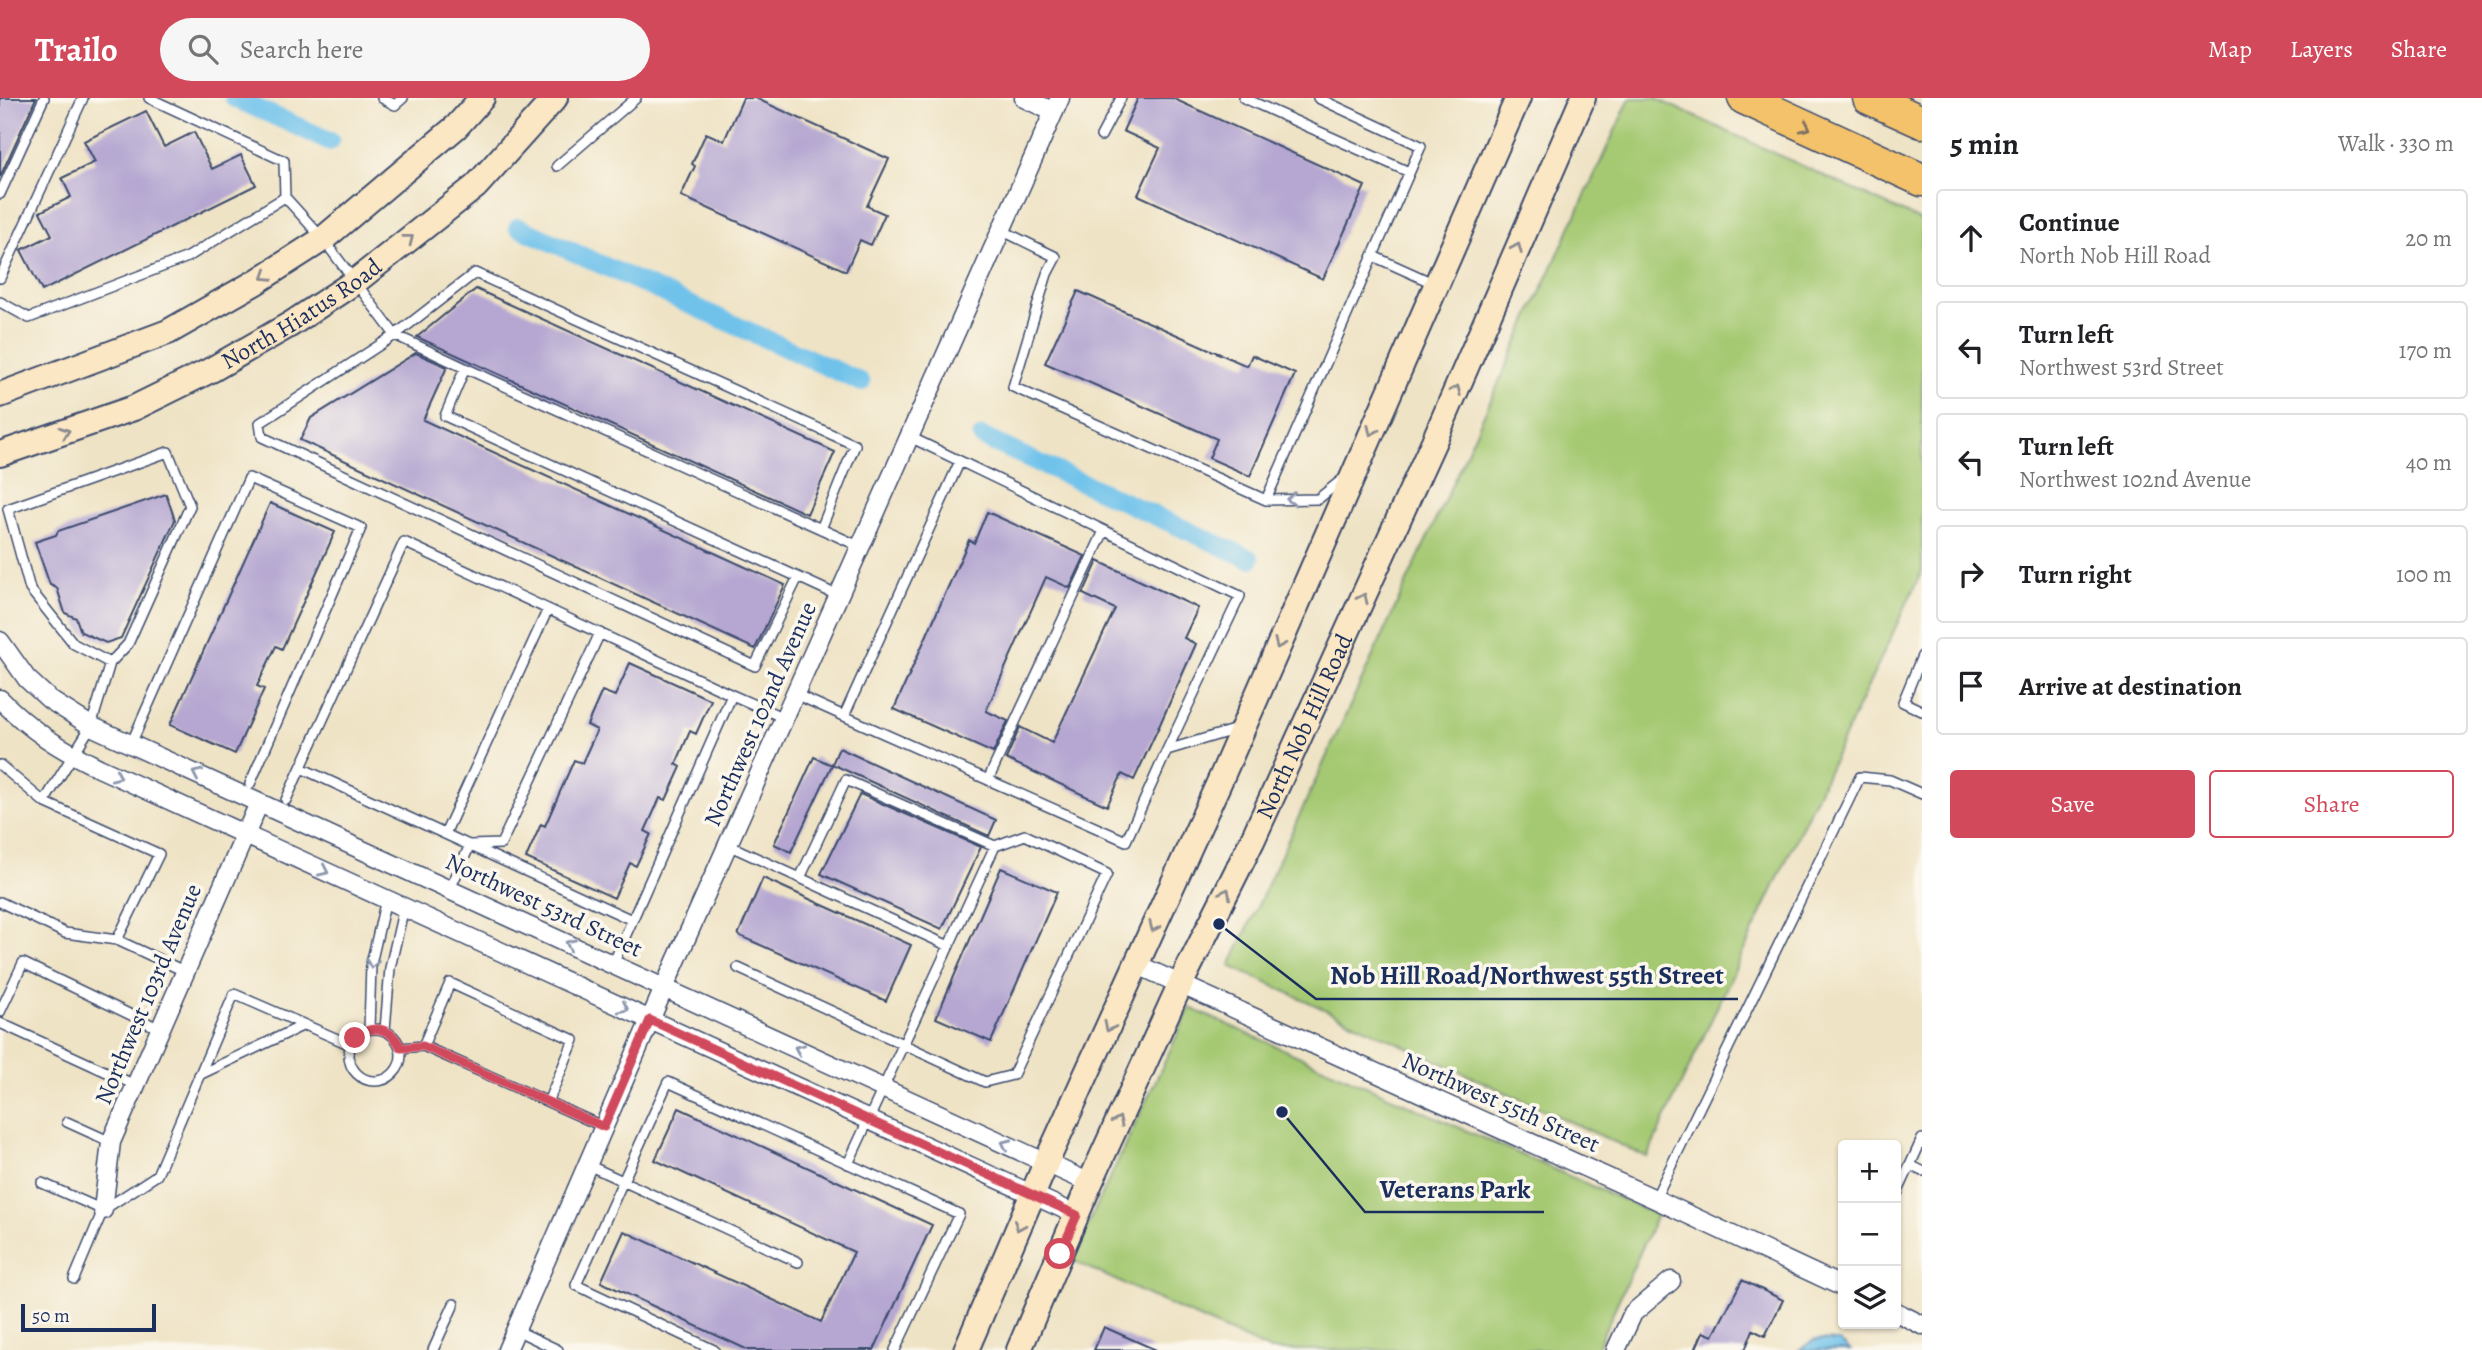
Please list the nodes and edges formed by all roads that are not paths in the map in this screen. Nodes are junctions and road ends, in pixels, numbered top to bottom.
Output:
1 (44, 98) edge
2 (83, 98) edge
3 (149, 98) edge
4 (382, 98) edge
5 (403, 98) edge
6 (482, 98) edge
7 (555, 98) edge
8 (636, 98) edge
9 (1024, 98) edge
10 (1121, 98) edge
11 (1244, 98) edge
12 (1318, 98) edge
13 (1517, 98) edge
14 (1583, 98) edge
15 (1744, 98) edge
16 (1869, 98) edge
17 (1057, 105) edge
18 (1922, 122) edge
19 (1101, 136) dead end
20 (557, 166) dead end
21 (1409, 172) junction
22 (1922, 180) edge
23 (0, 194) edge
24 (285, 197) junction
25 (1001, 230) junction
26 (323, 239) junction
27 (1373, 256) junction
28 (0, 278) edge
29 (356, 281) junction
30 (1436, 285) junction
31 (0, 302) edge
32 (395, 335) junction
33 (465, 368) junction
34 (0, 395) edge
35 (910, 437) junction
36 (0, 454) edge
37 (960, 461) junction
38 (1355, 469) junction
39 (1266, 500) junction
40 (821, 529) junction
41 (1104, 531) junction
42 (861, 547) junction
43 (798, 577) junction
44 (839, 596) junction
45 (548, 609) junction
46 (600, 633) junction
47 (0, 642) edge
48 (1922, 656) edge
49 (110, 663) junction
50 (795, 694) junction
51 (732, 695) junction
52 (0, 699) edge
53 (1922, 711) edge
54 (844, 716) junction
55 (785, 718) junction
56 (91, 726) junction
57 (1242, 727) junction
58 (131, 744) junction
59 (1167, 750) junction
60 (74, 755) junction
61 (0, 765) edge
62 (301, 768) junction
63 (988, 780) junction
64 (250, 784) dead end
65 (1922, 794) edge
66 (286, 800) dead end
67 (44, 802) junction
68 (259, 803) junction
69 (245, 834) junction
70 (446, 834) junction
71 (470, 845) junction
72 (728, 845) junction
73 (996, 846) junction
74 (800, 878) junction
75 (450, 889) junction
76 (386, 899) junction
77 (0, 902) edge
78 (404, 907) junction
79 (632, 920) junction
80 (117, 940) junction
81 (950, 946) junction
82 (613, 964) junction
83 (1138, 965) junction
84 (738, 968) dead end
85 (184, 971) junction
86 (1180, 985) junction
87 (664, 988) junction
88 (0, 1012) edge
89 (650, 1020) junction
90 (0, 1023) edge
91 (304, 1025) junction
92 (160, 1028) junction
93 (369, 1029) junction
94 (384, 1030) junction
95 (904, 1044) junction
96 (351, 1045) junction
97 (423, 1046) junction
98 (401, 1048) junction
99 (199, 1075) junction
100 (135, 1085) junction
101 (884, 1088) junction
102 (548, 1102) junction
103 (869, 1119) junction
104 (67, 1122) dead end
105 (604, 1127) junction
106 (1922, 1139) edge
107 (111, 1142) junction
108 (1046, 1163) junction
109 (848, 1164) junction
110 (588, 1165) junction
111 (1910, 1165) junction
112 (1922, 1171) edge
113 (623, 1181) junction
114 (42, 1183) dead end
115 (1090, 1183) junction
116 (1901, 1185) edge
117 (1033, 1195) junction
118 (1656, 1199) junction
119 (103, 1210) junction
120 (1077, 1215) junction
121 (798, 1262) dead end
122 (74, 1279) dead end
123 (1671, 1281) dead end
124 (1838, 1285) edge
125 (454, 1304) dead end
126 (1901, 1314) edge
127 (1922, 1325) edge
128 (516, 1330) junction
129 (433, 1350) edge
130 (507, 1350) edge
131 (558, 1350) edge
132 (714, 1350) edge
133 (895, 1350) edge
134 (966, 1350) edge
135 (1019, 1350) edge
136 (1616, 1350) edge

1 - 23 lane
2 - 28 lane
3 - 24 lane
4 - 5 lane
6 - 26 main road, North Hiatus Road
29 -> 7 main road, North Hiatus Road
8 - 20 lane
9 - 17 street
10 - 19 lane
11 - 21 lane
12 - 21 lane
13 - 30 main road
86 -> 14 main road, North Nob Hill Road
15 -> 22 highway
16 - 18 highway
17 - 25 street, Northwest 102nd Avenue
21 - 27 lane
24 - 26 lane
24 - 31 lane
25 - 35 street, Northwest 102nd Avenue
25 - 39 lane
26 - 29 lane
26 -> 34 main road, North Hiatus Road
27 - 30 lane
27 - 39 lane
29 - 32 lane
36 -> 29 main road, North Hiatus Road
30 -> 38 main road
32 - 33 lane
32 - 40 lane
32 - 43 lane
33 - 40 lane
33 - 43 lane
35 - 37 lane
35 - 42 street, Northwest 102nd Avenue
37 - 41 lane
37 - 54 lane
38 -> 39 lane
38 -> 57 main road
40 - 42 lane
41 - 59 lane
41 - 63 lane
42 - 44 street, Northwest 102nd Avenue
43 - 44 lane
44 - 50 street, Northwest 102nd Avenue
45 - 46 lane
45 - 62 lane
45 - 70 lane
46 - 51 lane
46 - 71 lane
47 - 56 street, Northwest 53rd Street
48 - 53 lane
49 - 49 lane
49 - 56 lane
50 - 54 lane
50 - 55 street, Northwest 102nd Avenue
51 - 55 lane
51 - 79 lane
52 - 60 street
54 - 63 lane
55 - 72 street, Northwest 102nd Avenue
56 - 58 street, Northwest 53rd Street
56 - 60 lane
57 - 59 lane
57 -> 83 main road
58 - 64 lane
68 -> 58 street, Northwest 53rd Street
59 - 63 lane
60 - 67 lane
60 -> 69 street
61 - 67 lane
62 - 66 lane
62 - 70 lane
65 - 118 lane
67 - 80 lane
68 - 69 street, Northwest 103rd Avenue
68 - 75 street, Northwest 53rd Street
69 -> 76 street
69 - 85 street, Northwest 103rd Avenue
70 - 71 lane
71 - 75 lane
71 - 79 lane
72 - 74 lane
72 - 87 street, Northwest 102nd Avenue
73 - 74 lane
73 - 81 lane
73 - 95 lane
74 - 81 lane
82 -> 75 street, Northwest 53rd Street
76 - 78 street
76 -> 93 lane
77 - 80 lane
78 -> 89 street
78 - 94 lane
79 - 82 lane
80 - 85 lane
81 - 95 lane
82 - 87 street, Northwest 53rd Street
83 - 86 street, Northwest 55th Street
83 -> 108 main road
84 - 95 lane
85 - 92 street, Northwest 103rd Avenue
115 -> 86 main road, North Nob Hill Road
86 - 118 street, Northwest 55th Street
87 - 89 street, Northwest 102nd Avenue
101 -> 87 street, Northwest 53rd Street
88 - 92 lane
89 - 103 street
89 - 105 street, Northwest 102nd Avenue
90 - 100 lane
91 - 96 lane
91 - 99 lane
91 - 99 lane
92 - 100 street, Northwest 103rd Avenue
93 - 94 lane
93 - 96 lane
94 - 98 lane
95 - 101 lane
96 - 98 lane
97 - 98 lane
97 - 102 lane
97 - 102 lane
99 - 119 lane
100 - 107 street, Northwest 103rd Avenue
101 - 103 lane
108 -> 101 street, Northwest 53rd Street
102 - 105 lane
103 - 109 lane
103 - 117 street
104 - 107 lane
105 - 110 street, Northwest 102nd Avenue
106 - 111 lane
107 - 119 street, Northwest 103rd Avenue
108 - 115 street, Northwest 53rd Street
108 - 117 main road
109 - 113 lane
109 - 133 lane
110 - 113 lane
110 - 128 street, Northwest 102nd Avenue
111 - 112 lane
111 - 116 lane
113 - 121 lane
113 - 132 lane
114 - 119 lane
115 - 120 main road, North Nob Hill Road
117 - 120 street
117 -> 134 main road
118 - 124 street, Northwest 55th Street
119 - 122 lane
120 - 135 main road, North Nob Hill Road
123 - 136 street
125 - 129 lane
126 - 127 street
128 - 130 street, Northwest 102nd Avenue
128 - 131 lane

